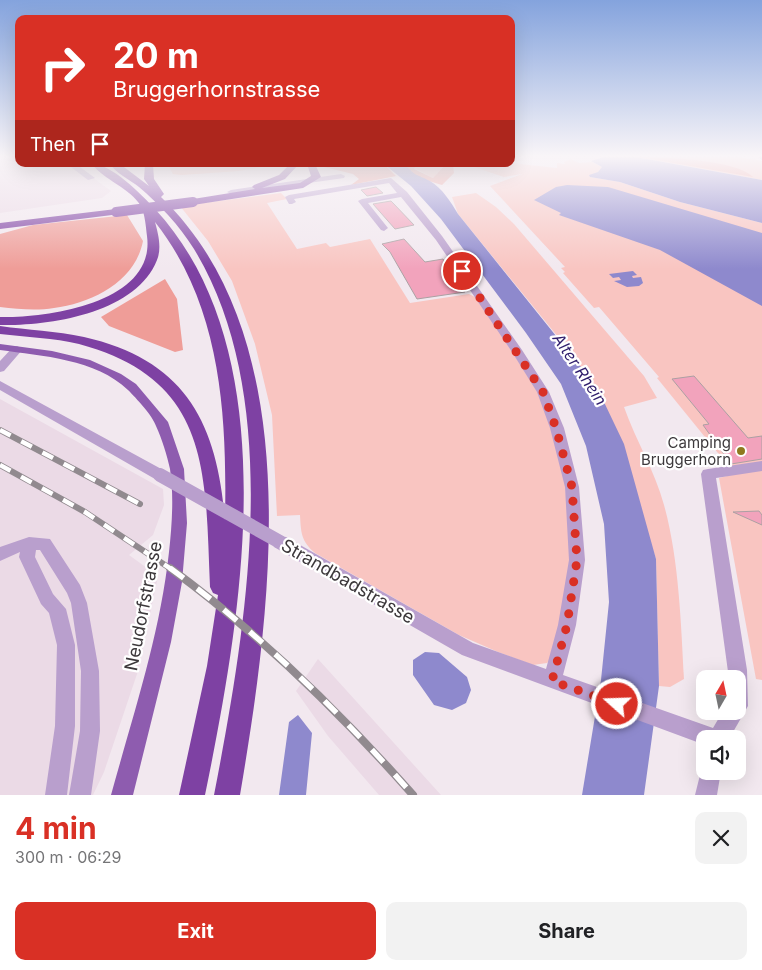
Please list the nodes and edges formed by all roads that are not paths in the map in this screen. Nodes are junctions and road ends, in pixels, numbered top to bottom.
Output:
1 (134, 194) edge
2 (152, 194) edge
3 (158, 194) edge
4 (221, 194) edge
5 (242, 194) edge
6 (306, 194) edge
7 (404, 194) joint
8 (191, 200) junction
9 (292, 202) dead end
10 (146, 204) junction
11 (114, 210) junction
12 (168, 210) junction
13 (0, 221) edge
14 (0, 228) edge
15 (384, 228) dead end
16 (0, 321) edge
17 (0, 330) edge
18 (0, 347) edge
19 (17, 349) junction
20 (0, 368) edge
21 (0, 384) edge
22 (762, 466) edge
23 (29, 543) junction
24 (0, 554) edge
25 (223, 631) junction
26 (738, 670) edge
27 (558, 683) junction
28 (696, 732) edge
29 (126, 774) junction
30 (709, 780) edge
31 (56, 795) edge
32 (80, 795) edge
33 (115, 795) edge
34 (122, 795) edge
35 (192, 795) edge
36 (227, 795) edge
37 (706, 795) edge

1 - 10 highway
2 - 12 highway
3 - 12 highway
4 - 8 highway
5 - 8 highway
6 - 9 street
7 - 15 street
7 - 27 street
8 - 11 highway, bridge
10 - 16 highway
10 - 25 highway
11 - 13 highway
11 - 14 highway
12 - 36 highway
17 - 25 highway
18 - 19 main road, Neudorfstrasse
19 - 20 street
19 - 29 main road, Neudorfstrasse
21 - 27 street, Strandbadstrasse, bridge
22 - 26 street
23 - 24 street
23 - 31 street
23 - 32 street
25 - 35 highway
27 - 28 street, Strandbadstrasse
29 - 33 main road, Neudorfstrasse
29 - 34 main road, Neudorfstrasse
30 - 37 street

